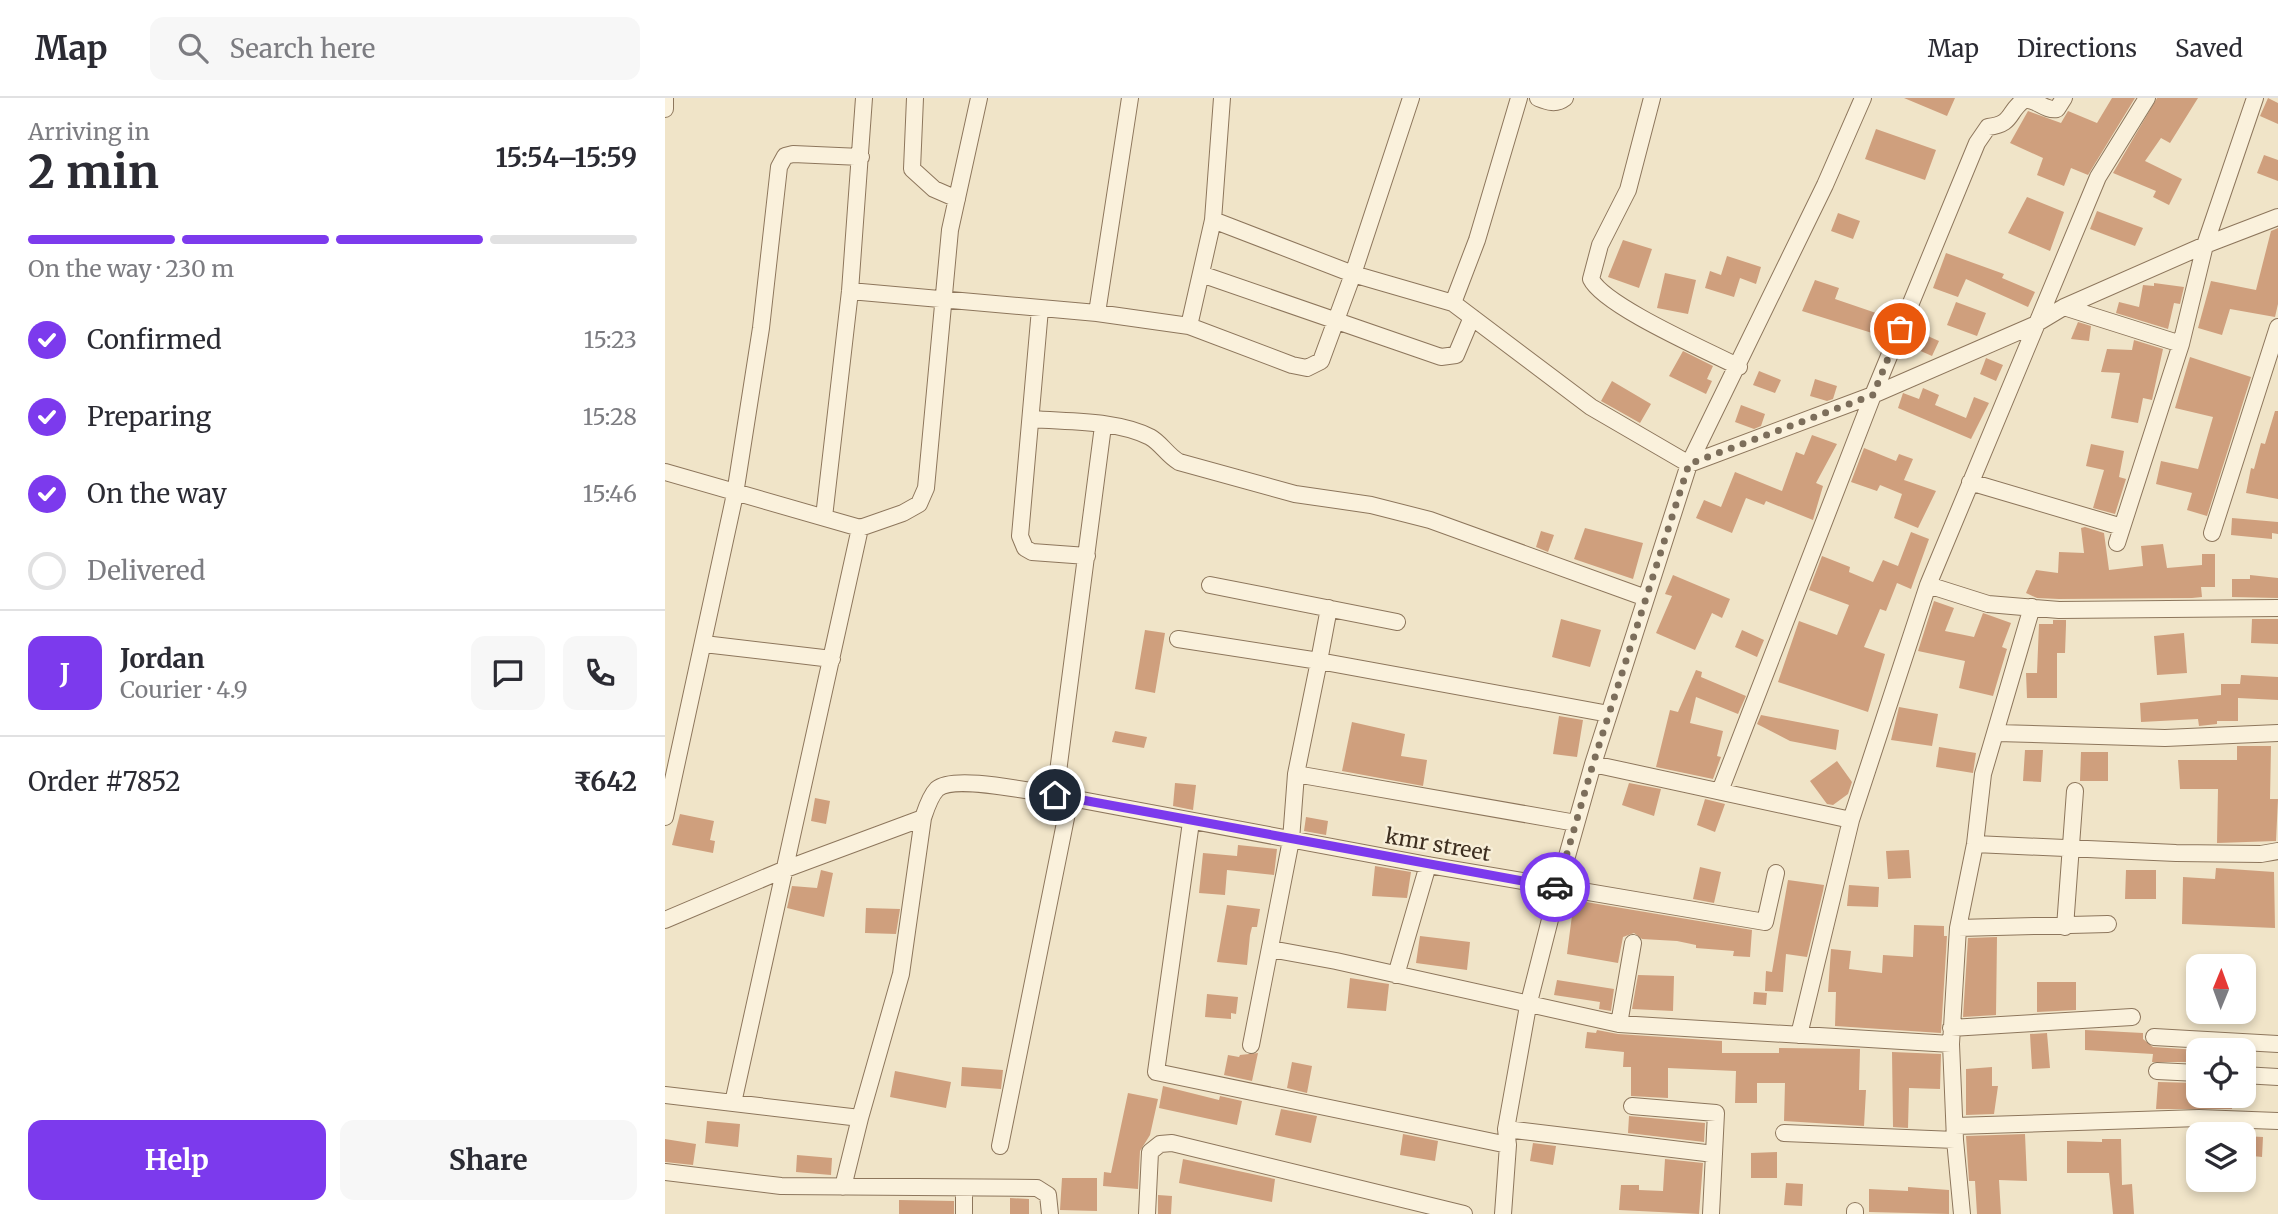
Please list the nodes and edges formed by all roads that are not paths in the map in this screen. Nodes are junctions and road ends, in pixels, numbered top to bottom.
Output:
1 (665, 98) edge
2 (864, 98) edge
3 (915, 98) edge
4 (979, 98) edge
5 (1130, 98) edge
6 (1222, 98) edge
7 (1411, 98) edge
8 (1519, 98) edge
9 (1538, 98) edge
10 (1565, 98) edge
11 (1652, 98) edge
12 (1863, 98) edge
13 (2064, 98) edge
14 (2147, 98) edge
15 (2255, 98) edge
16 (665, 109) edge
17 (861, 157) junction
18 (957, 199) junction
19 (2278, 217) edge
20 (1213, 220) junction
21 (2205, 245) junction
22 (1201, 274) junction
23 (1353, 274) junction
24 (850, 291) junction
25 (944, 301) junction
26 (1453, 303) junction
27 (2064, 307) junction
28 (1040, 309) junction
29 (1097, 313) junction
30 (1472, 317) junction
31 (1336, 320) junction
32 (2034, 325) junction
33 (1189, 326) junction
34 (2278, 327) edge
35 (2181, 344) junction
36 (2274, 354) edge
37 (1739, 367) junction
38 (1873, 395) junction
39 (1032, 419) junction
40 (1103, 426) junction
41 (1689, 464) junction
42 (665, 472) edge
43 (1970, 482) junction
44 (734, 494) junction
45 (824, 517) junction
46 (860, 528) junction
47 (2213, 533) dead end
48 (1087, 556) junction
49 (1210, 585) dead end
50 (1928, 585) junction
51 (1646, 598) junction
52 (2032, 607) junction
53 (1329, 608) junction
54 (2278, 608) edge
55 (1397, 622) dead end
56 (1178, 639) dead end
57 (704, 644) junction
58 (832, 659) junction
59 (1319, 661) junction
60 (1609, 714) junction
61 (1997, 733) junction
62 (2278, 733) edge
63 (1593, 764) junction
64 (1296, 774) junction
65 (1720, 791) junction
66 (2075, 792) dead end
67 (1063, 797) junction
68 (665, 817) edge
69 (923, 818) junction
70 (1851, 820) junction
71 (1191, 822) junction
72 (1576, 823) junction
73 (1291, 840) junction
74 (1975, 844) junction
75 (2070, 850) junction
76 (2278, 850) edge
77 (1428, 865) junction
78 (783, 870) junction
79 (1776, 873) dead end
80 (1557, 888) junction
81 (665, 920) edge
82 (2108, 924) dead end
83 (2065, 927) junction
84 (1958, 928) junction
85 (1633, 943) dead end
86 (1271, 949) junction
87 (1397, 975) junction
88 (1528, 1006) junction
89 (2132, 1017) dead end
90 (1619, 1024) junction
91 (1799, 1035) junction
92 (1951, 1036) junction
93 (2154, 1037) dead end
94 (2278, 1044) edge
95 (1251, 1045) dead end
96 (2157, 1070) dead end
97 (2186, 1072) edge
98 (2256, 1076) edge
99 (2278, 1077) edge
100 (665, 1095) edge
101 (733, 1103) junction
102 (1632, 1106) dead end
103 (860, 1118) junction
104 (2278, 1121) edge
105 (1784, 1133) dead end
106 (1955, 1133) junction
107 (1507, 1137) junction
108 (1000, 1146) dead end
109 (1714, 1154) junction
110 (665, 1172) edge
111 (843, 1187) junction
112 (964, 1189) junction
113 (964, 1214) edge
114 (1050, 1214) edge
115 (1146, 1214) edge
116 (1464, 1214) edge
117 (1503, 1214) edge
118 (1710, 1214) edge
119 (1962, 1214) edge

1 - 16 street
2 - 17 street
3 - 18 street
4 - 18 street
5 - 29 street
6 - 20 street
7 - 23 street
8 - 26 street
9 - 10 street
11 - 37 street
12 - 37 street
13 - 38 street
14 - 32 street
15 - 21 street
17 - 24 street
17 - 44 street
18 - 25 street
19 - 21 street
20 - 22 street
20 - 23 street
21 - 27 street
21 - 35 street
22 - 31 street
22 - 33 street
23 - 26 street
23 - 31 street
24 - 25 street
24 - 45 street
25 - 28 street
25 - 46 street
26 - 30 street
27 - 32 street
27 - 35 street
28 - 29 street
28 - 39 street
29 - 33 street
30 - 31 street
30 - 41 street
31 - 33 street
32 - 38 street
32 - 43 street
34 - 36 street
35 - 43 street
36 - 47 street
37 - 41 street
38 - 41 street
38 - 65 street
39 - 40 street
39 - 48 street
40 - 48 street
40 - 51 street
41 - 51 street
42 - 44 street
43 - 50 street
44 - 45 street
44 - 57 street
45 - 46 street
46 - 58 street
48 - 67 street
49 - 53 street
50 - 52 street
50 - 70 street
51 - 60 street
52 - 54 street
52 - 61 street
53 - 55 street
53 - 59 street
56 - 59 street
57 - 58 street
57 - 68 street
58 - 78 street
59 - 60 street
59 - 64 street
60 - 63 street
61 - 62 street
61 - 74 street
63 - 65 street
63 - 72 street
64 - 72 street
64 - 73 street
65 - 70 street
66 - 75 street
67 - 69 street, kmr street
67 - 71 street, kmr street
67 - 108 street
69 - 78 street
69 - 103 street
70 - 91 street
71 - 73 street, kmr street
71 - 107 street
72 - 80 street
73 - 77 street, kmr street
73 - 86 street
74 - 75 street
74 - 84 street
75 - 76 street
75 - 83 street
77 - 80 street, kmr street
77 - 87 street
78 - 81 street
78 - 101 street
79 - 80 street, kmr street
80 - 88 street
82 - 83 street
83 - 84 street
84 - 92 street
85 - 90 street
86 - 87 street
86 - 95 street
87 - 88 street
88 - 90 street
88 - 107 street
89 - 92 street
90 - 91 street
91 - 92 street
92 - 106 street
93 - 94 street
96 - 97 street
98 - 99 street
100 - 101 street
101 - 103 street
102 - 109 street
103 - 111 street
104 - 106 street
105 - 106 street
106 - 119 street
107 - 109 street
107 - 117 street
109 - 118 street
110 - 111 street
111 - 112 street
112 - 113 street
112 - 114 street
115 - 116 street

